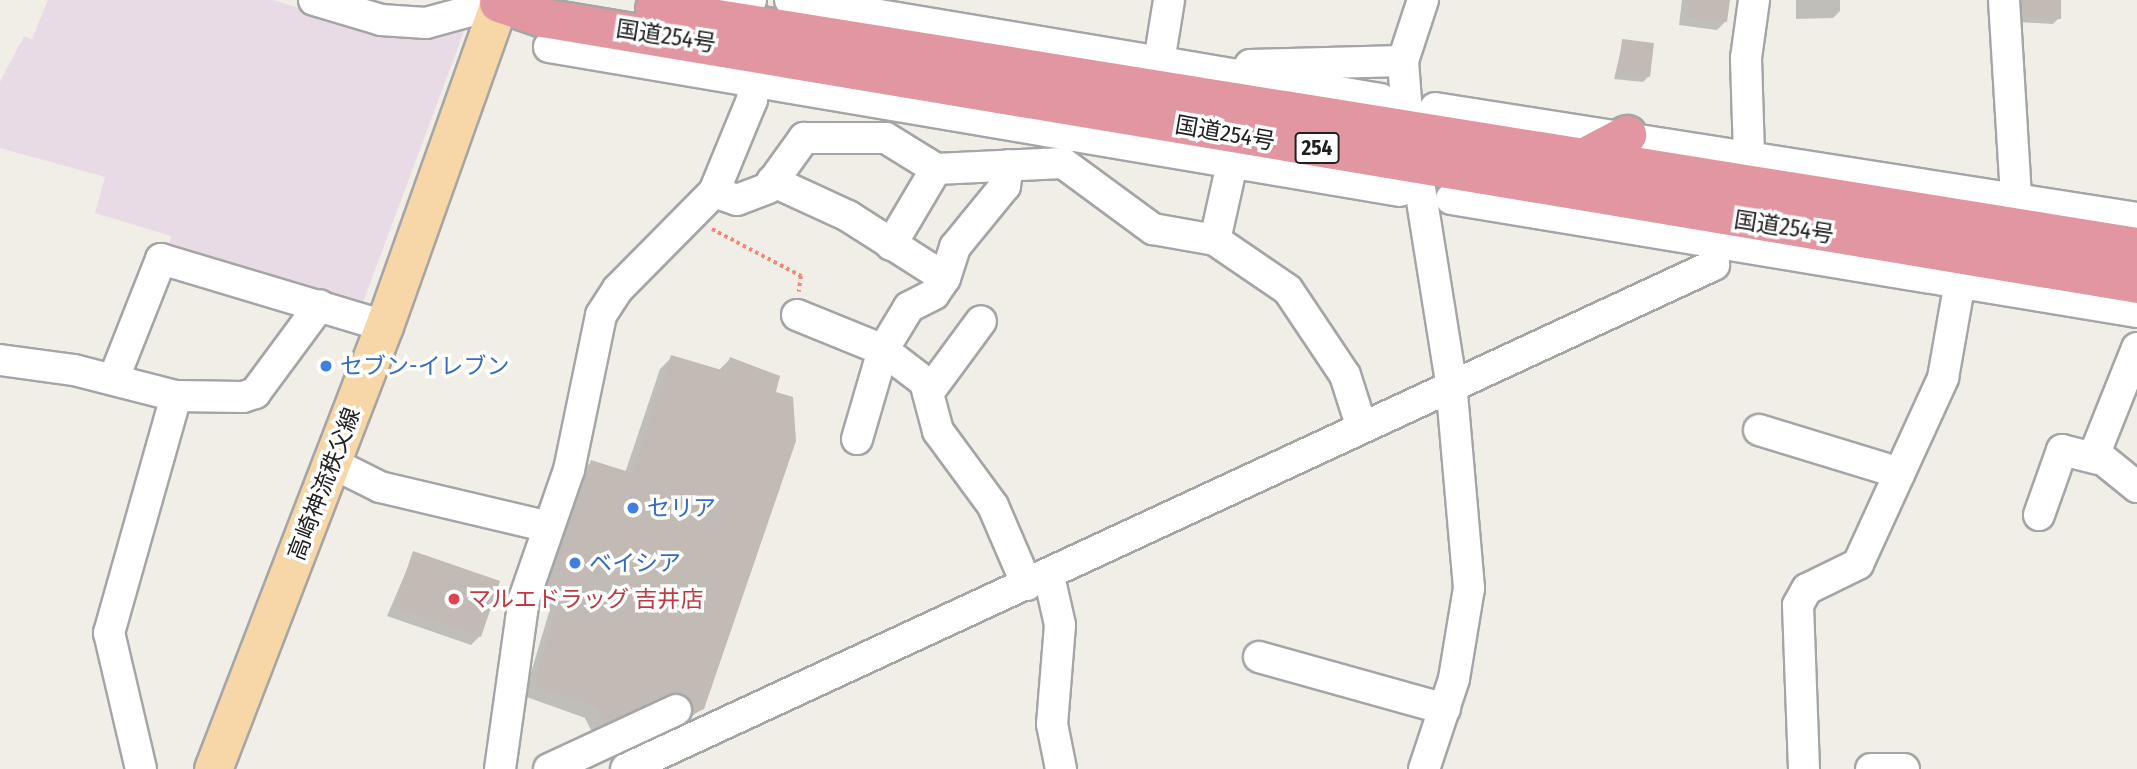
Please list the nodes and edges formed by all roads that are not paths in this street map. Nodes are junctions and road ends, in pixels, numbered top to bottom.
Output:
1 (314, 0) edge
2 (587, 0) edge
3 (751, 0) edge
4 (790, 0) edge
5 (1169, 0) edge
6 (1423, 0) edge
7 (1754, 0) edge
8 (2004, 0) edge
9 (506, 1) edge
10 (353, 6) edge
11 (875, 7) edge
12 (710, 16) junction
13 (549, 47) dead end
14 (1404, 61) junction
15 (1156, 62) junction
16 (756, 64) junction
17 (1241, 77) junction
18 (1198, 96) junction
19 (1381, 99) dead end
20 (1627, 135) junction
21 (1288, 144) junction
22 (1416, 148) junction
23 (1749, 155) junction
24 (1583, 158) junction
25 (1226, 163) junction
26 (1008, 165) junction
27 (936, 169) junction
28 (772, 181) junction
29 (2016, 197) junction
30 (1451, 199) dead end
31 (706, 202) junction
32 (1662, 208) junction
33 (2135, 224) edge
34 (1215, 240) junction
35 (891, 245) junction
36 (1714, 246) junction
37 (945, 278) junction
38 (1961, 282) junction
39 (2137, 284) edge
40 (320, 305) junction
41 (2137, 312) edge
42 (797, 315) road end
43 (981, 321) dead end
44 (384, 326) junction
45 (2137, 348) edge
46 (884, 350) junction
47 (0, 360) edge
48 (114, 378) junction
49 (1451, 383) junction
50 (928, 393) junction
51 (176, 396) junction
52 (1361, 425) junction
53 (1759, 430) dead end
54 (857, 439) dead end
55 (2098, 459) junction
56 (332, 463) junction
57 (1900, 474) junction
58 (2137, 487) edge
59 (2039, 515) dead end
60 (545, 526) junction
61 (1038, 580) junction
62 (1259, 657) dead end
63 (1444, 709) junction
64 (676, 710) dead end
65 (141, 769) edge
66 (213, 769) edge
67 (500, 769) edge
68 (549, 769) edge
69 (626, 769) edge
70 (1061, 769) edge
71 (1424, 769) edge
72 (1804, 769) edge
73 (1871, 769) edge
74 (1904, 769) edge

1 - 10 street
2 - 12 highway, 国道254号 / 254
3 - 12 street
4 - 11 street
5 - 15 street
6 - 14 street
7 - 23 street
8 - 29 street
9 - 10 street
9 - 16 highway, 国道254号 / 254
9 - 44 main road, 高崎神流秩父線
11 - 15 street
12 - 18 highway, 国道254号 / 254
13 - 16 street
14 - 17 street
14 - 22 street
15 - 17 street
15 - 18 street
16 - 21 highway, 国道254号 / 254
16 - 25 street
16 - 31 street
17 - 19 street
18 - 22 highway, 国道254号 / 254
20 - 22 street
20 - 23 street
20 - 24 highway
21 - 22 highway, 国道254号 / 254
21 - 25 street
22 - 24 highway, 国道254号 / 254
22 - 25 street
22 - 32 highway, 国道254号 / 254
22 - 49 street
23 - 29 street
24 - 33 highway, 国道254号 / 254
25 - 34 street
26 - 27 street
26 - 34 street
26 - 37 street
27 - 28 street
27 - 35 street
28 - 31 street
28 - 35 street
29 - 33 street
30 - 36 street
31 - 60 street
32 - 36 street
32 - 39 highway, 国道254号 / 254
34 - 52 street
35 - 37 street
36 - 38 street
36 - 49 street
37 - 46 street
38 - 41 street
38 - 57 street
40 - 44 street
40 - 48 street
40 - 51 street
42 - 46 street
43 - 50 street
44 - 56 main road, 高崎神流秩父線
45 - 55 street
46 - 50 street
46 - 54 street
47 - 48 street
48 - 51 street
49 - 52 street
49 - 63 street
50 - 61 street
51 - 65 street
52 - 61 street
53 - 57 street
55 - 58 street
55 - 59 street
56 - 60 street
56 - 66 main road, 高崎神流秩父線
57 - 72 street
60 - 67 street
61 - 69 street
61 - 70 street
62 - 63 street
63 - 71 street
64 - 68 street
73 - 74 street

